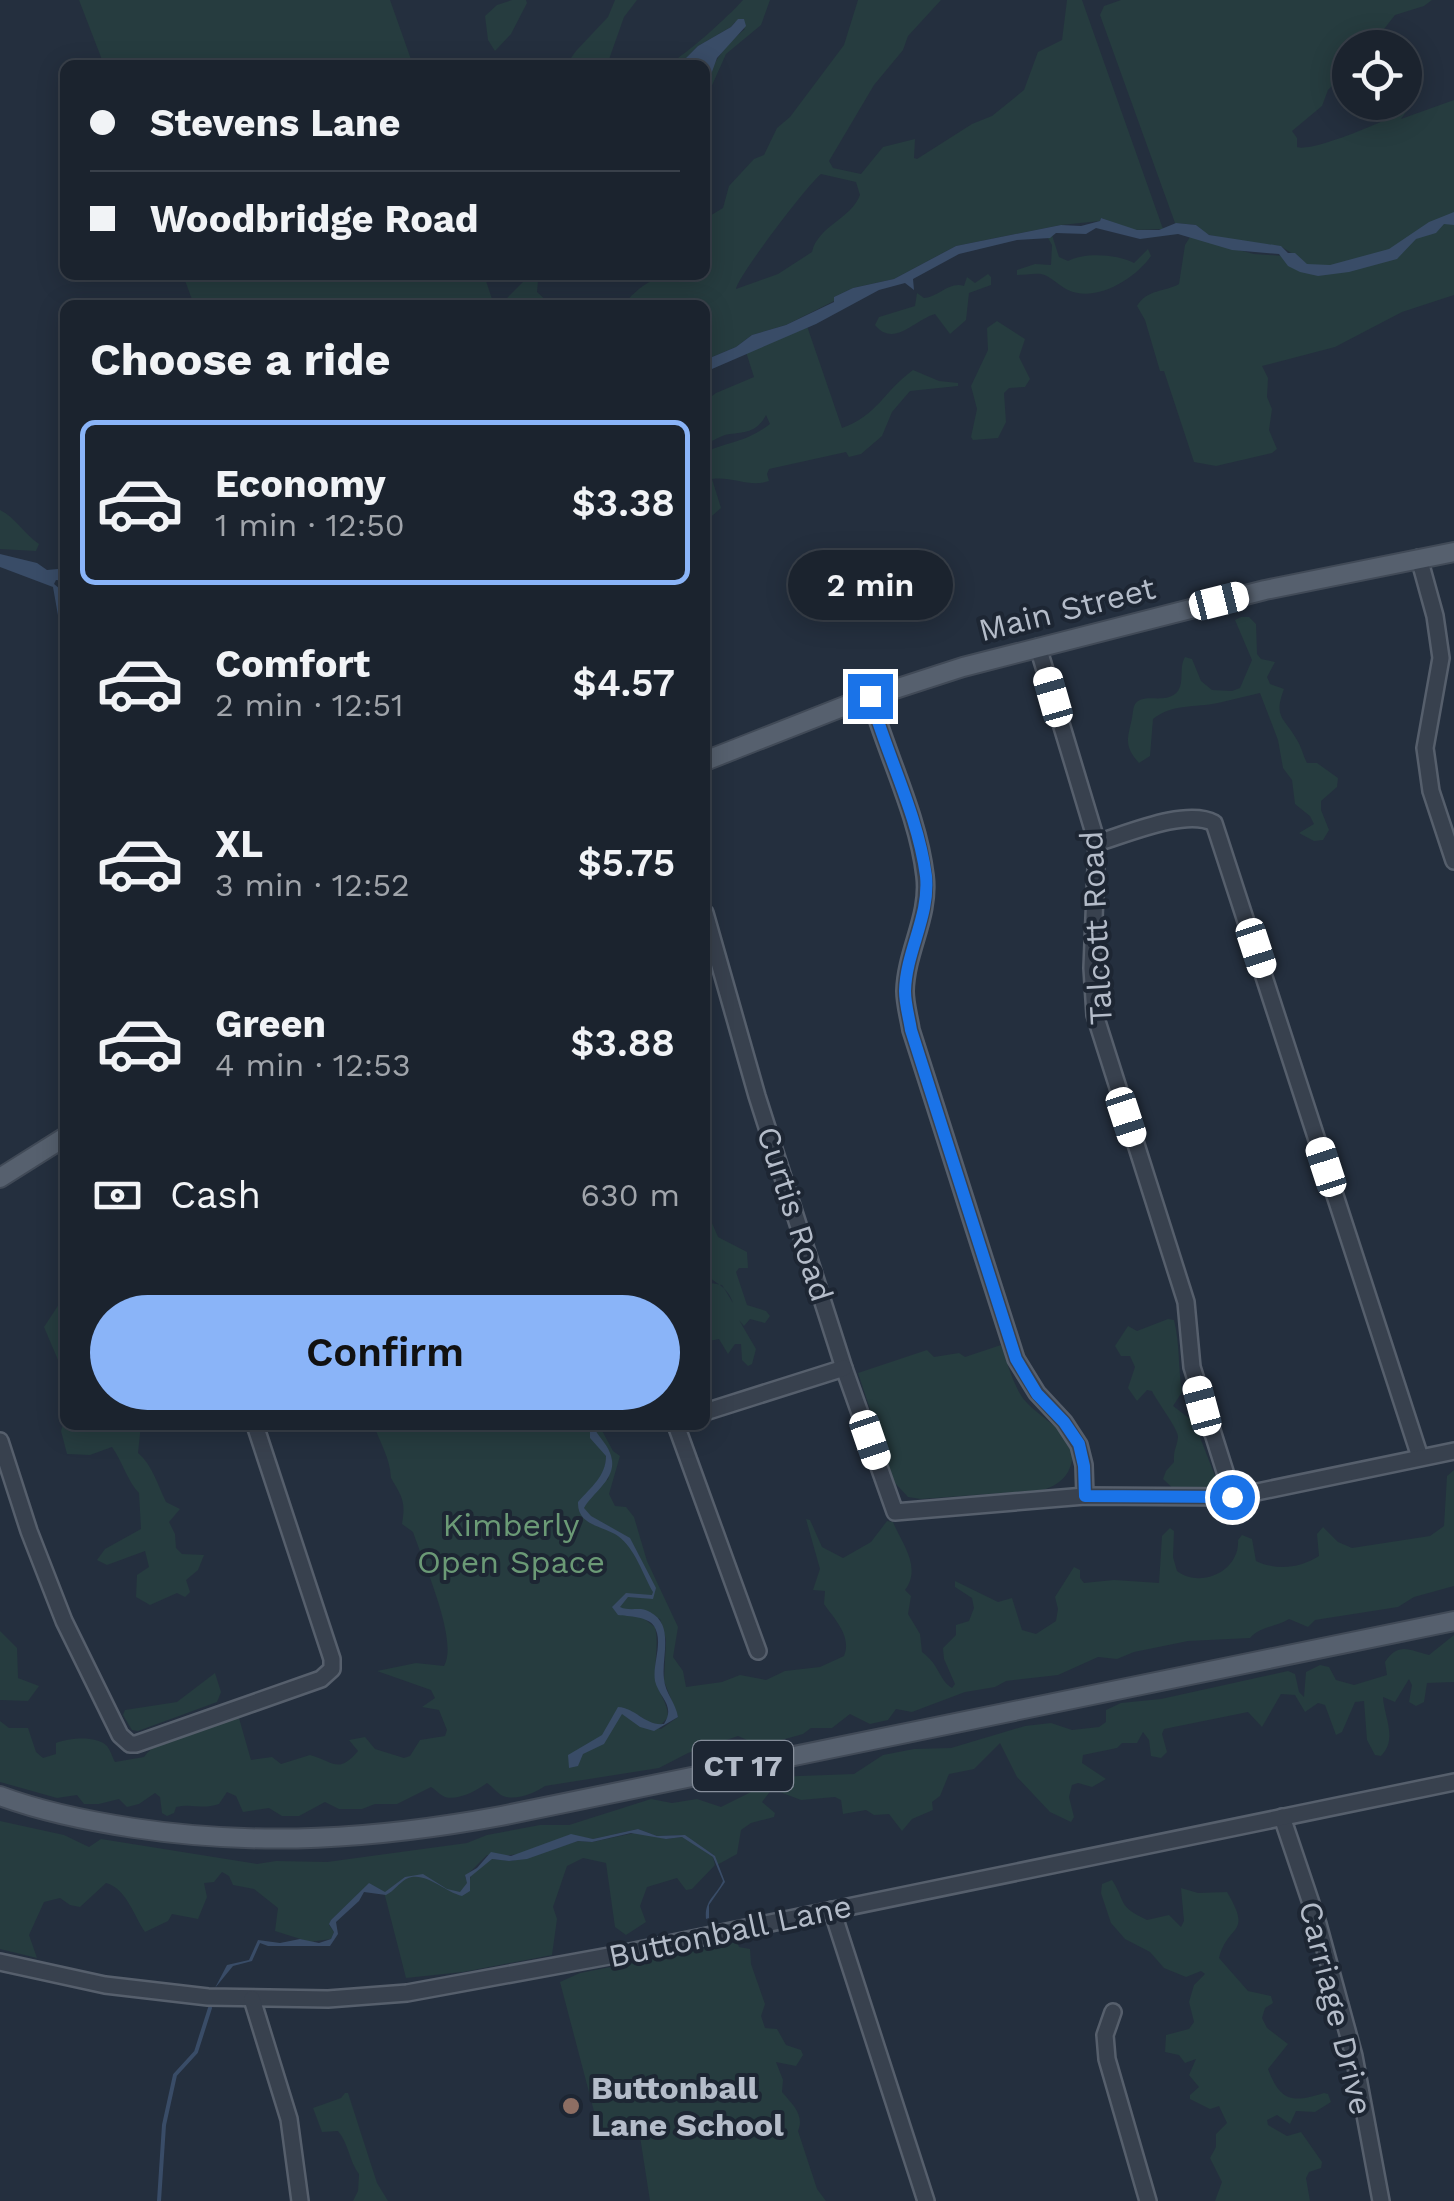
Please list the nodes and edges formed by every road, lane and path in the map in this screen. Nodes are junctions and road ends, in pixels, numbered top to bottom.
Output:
1 (1454, 552) edge
2 (1419, 558) junction
3 (1038, 647) junction
4 (870, 696) junction
5 (710, 759) edge
6 (1097, 843) junction
7 (1454, 862) edge
8 (710, 931) edge
9 (60, 1140) edge
10 (0, 1178) edge
11 (844, 1368) junction
12 (710, 1410) edge
13 (257, 1430) edge
14 (678, 1430) edge
15 (0, 1441) edge
16 (1454, 1450) edge
17 (1420, 1458) junction
18 (1085, 1496) junction
19 (1232, 1497) junction
20 (1454, 1620) edge
21 (758, 1651) dead end
22 (1454, 1782) edge
23 (0, 1796) edge
24 (0, 1806) edge
25 (26, 1807) junction
26 (1282, 1817) junction
27 (832, 1910) junction
28 (0, 1962) edge
29 (252, 1998) junction
30 (1113, 2012) dead end
31 (300, 2201) edge
32 (926, 2201) edge
33 (1148, 2201) edge
34 (1381, 2201) edge

1 - 2 main road, Main Street
2 - 3 main road, Main Street
2 - 7 street
3 - 4 main road, Main Street
3 - 6 street, Talcott Road
4 - 5 main road, Main Street
4 - 18 street
6 - 17 street
6 - 19 street, Talcott Road
8 - 11 street, Curtis Road
9 - 10 main road
11 - 12 street
11 - 18 street, Curtis Road
13 - 15 street
14 - 21 street
16 - 17 street
17 - 19 street
18 - 19 street
20 - 25 main road, CT 17
22 - 26 street, Buttonball Lane
23 - 25 main road, CT 17
24 - 25 main road, CT 17
26 - 27 street, Buttonball Lane
26 - 34 street, Carriage Drive
27 - 29 street, Buttonball Lane
27 - 32 street
28 - 29 street, Buttonball Lane
29 - 31 street
30 - 33 street

